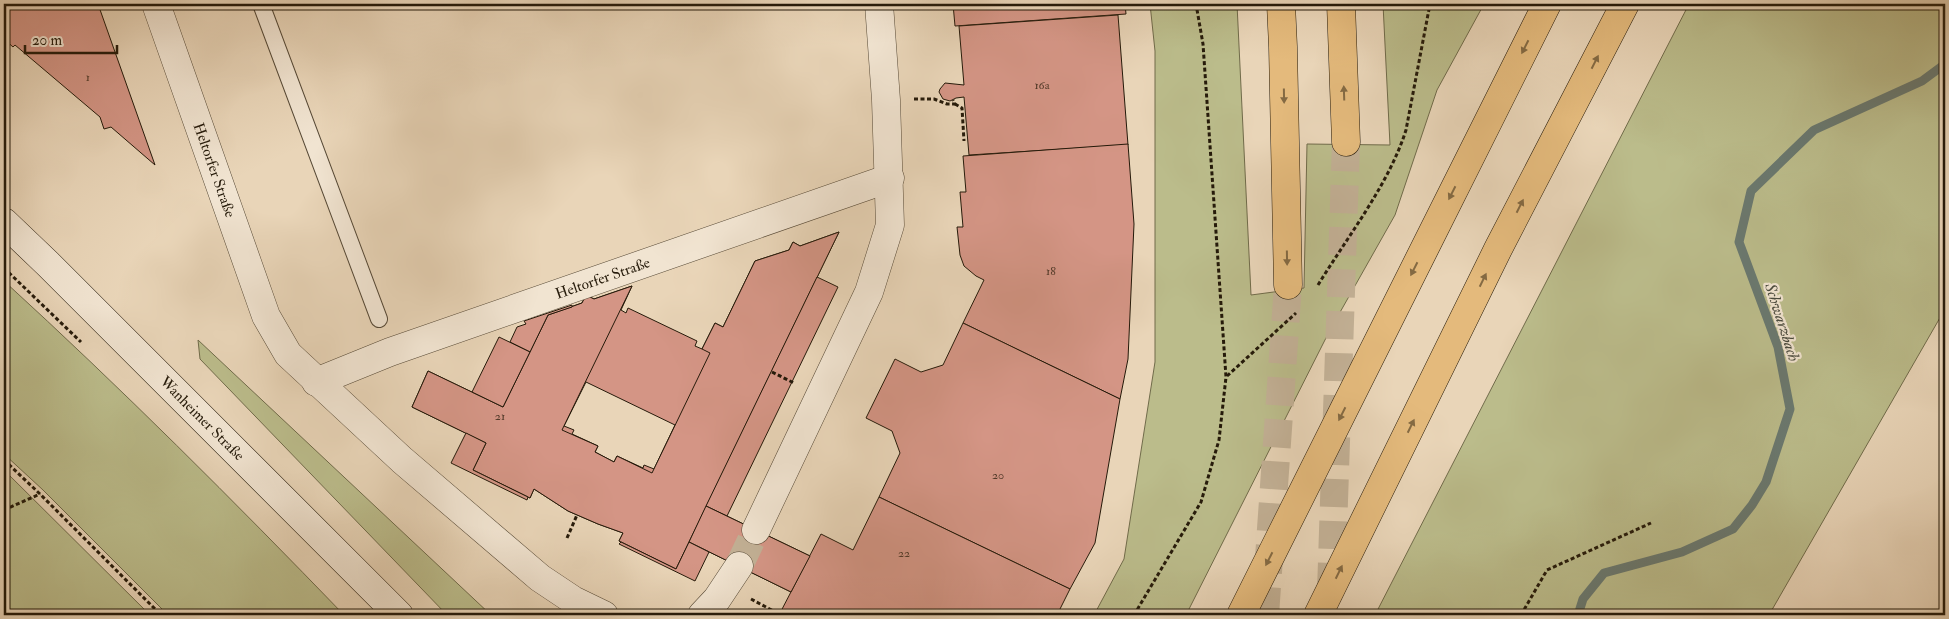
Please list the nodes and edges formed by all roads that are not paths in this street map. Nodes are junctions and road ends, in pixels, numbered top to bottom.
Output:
1 (156, 4) edge
2 (261, 4) edge
3 (879, 4) edge
4 (1281, 4) edge
5 (1342, 4) edge
6 (1547, 4) edge
7 (1625, 4) edge
8 (1346, 142) tunnel mouth
9 (890, 178) junction
10 (4, 222) edge
11 (1300, 288) tunnel mouth
12 (379, 319) dead end
13 (316, 382) junction
14 (756, 530) tunnel mouth
15 (739, 566) tunnel mouth
16 (399, 615) edge
17 (604, 615) edge
18 (702, 615) edge
19 (1241, 615) edge
20 (1318, 615) edge

1 - 13 street, Heltorfer Straße
2 - 12 lane
3 - 9 street
4 -> 11 highway
8 -> 5 highway
6 -> 19 highway
20 -> 7 highway
9 - 13 street, Heltorfer Straße
9 - 14 street
10 - 16 street, Wanheimer Straße
13 - 17 street, Heltorfer Straße
15 - 18 street

